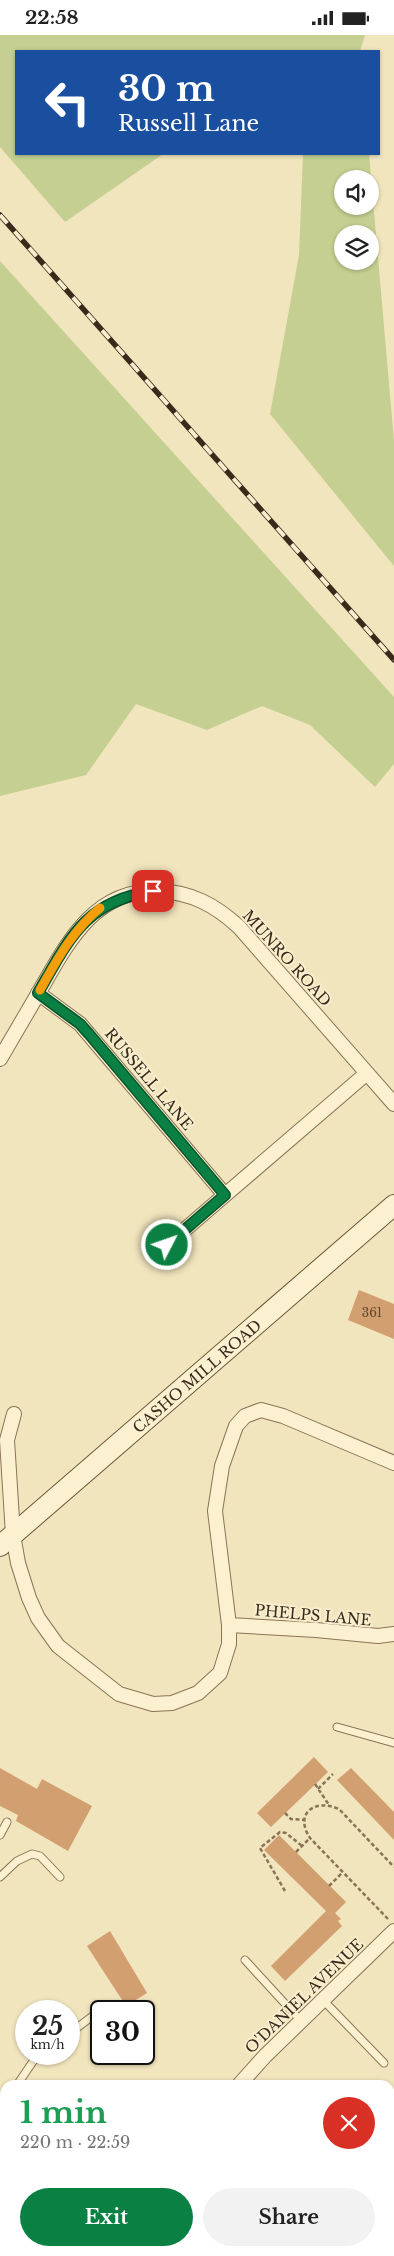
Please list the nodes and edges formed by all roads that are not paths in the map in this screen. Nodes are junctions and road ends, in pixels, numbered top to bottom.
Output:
1 (38, 993) junction
2 (0, 1059) edge
3 (367, 1073) junction
4 (394, 1104) edge
5 (225, 1195) junction
6 (394, 1205) edge
7 (167, 1245) dead end
8 (14, 1414) dead end
9 (394, 1463) edge
10 (7, 1540) edge
11 (229, 1625) junction
12 (394, 1634) edge
13 (337, 1727) dead end
14 (394, 1743) edge
15 (6, 1822) dead end
16 (0, 1835) edge
17 (0, 1877) edge
18 (60, 1877) dead end
19 (392, 1926) edge
20 (245, 1960) dead end
21 (323, 2000) junction
22 (301, 2021) junction
23 (384, 2063) dead end
24 (30, 2065) edge
25 (20, 2080) edge
26 (243, 2080) edge

1 - 2 street, MUNRO ROAD
1 - 3 street, MUNRO ROAD
1 - 5 street, RUSSELL LANE
3 - 4 street, MUNRO ROAD
3 - 5 street
5 - 7 street
6 - 10 street, CASHO MILL ROAD
8 - 10 street
9 - 11 street
10 - 11 street
11 - 12 street, PHELPS LANE
13 - 14 lane
15 - 16 lane
17 - 18 lane
19 - 21 street, O'DANIEL AVENUE
20 - 22 lane
21 - 22 street, O'DANIEL AVENUE
21 - 23 lane
22 - 26 street, O'DANIEL AVENUE
24 - 25 lane

